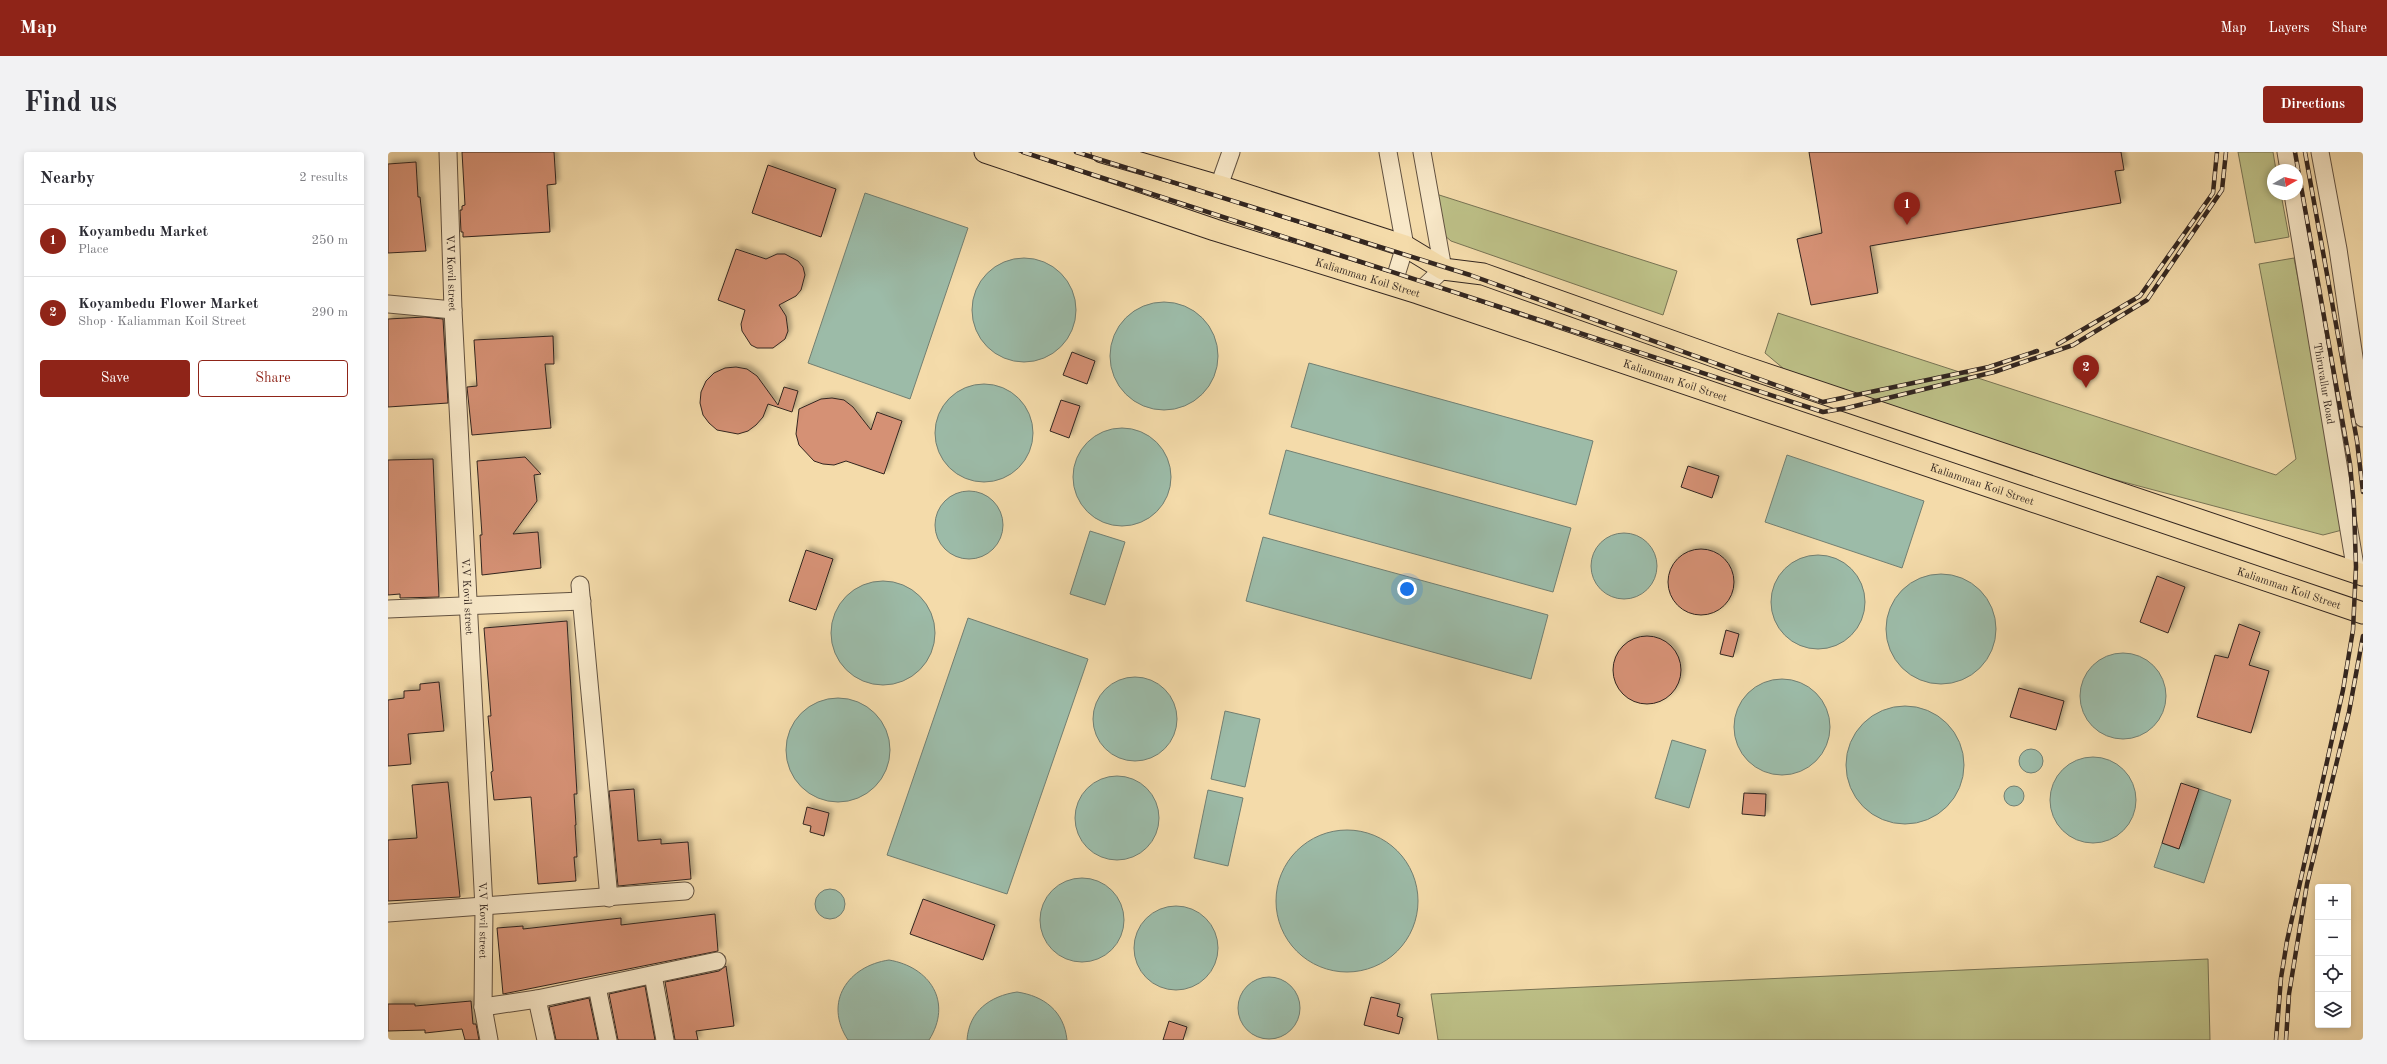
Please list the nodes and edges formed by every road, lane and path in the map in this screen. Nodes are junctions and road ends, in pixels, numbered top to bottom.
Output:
1 (448, 152) edge
2 (985, 152) edge
3 (1102, 152) edge
4 (1231, 152) edge
5 (1388, 152) edge
6 (1422, 152) edge
7 (2286, 152) edge
8 (2320, 152) edge
9 (2289, 164) edge
10 (1219, 186) junction
11 (2294, 200) edge
12 (1405, 246) junction
13 (1444, 269) junction
14 (1393, 285) junction
15 (1418, 293) junction
16 (388, 304) edge
17 (454, 310) junction
18 (2363, 418) edge
19 (2360, 573) edge
20 (468, 606) junction
21 (388, 609) edge
22 (2363, 613) edge
23 (685, 892) dead end
24 (609, 898) junction
25 (484, 908) junction
26 (388, 913) edge
27 (717, 961) dead end
28 (653, 975) junction
29 (597, 986) junction
30 (537, 999) junction
31 (483, 1007) junction
32 (489, 1040) edge
33 (546, 1040) edge
34 (608, 1040) edge
35 (665, 1040) edge

1 - 17 street, V.V Kovil street
2 - 14 main road, Kaliamman Koil Street
3 - 10 main road
4 - 10 street
5 - 12 street
6 - 13 street
7 - 9 street
8 - 18 street
10 - 12 main road
11 - 19 street, Thiruvallur Road
12 - 13 main road
12 - 14 street
13 - 15 street
13 - 19 main road
14 - 15 main road, Kaliamman Koil Street
15 - 22 main road, Kaliamman Koil Street
16 - 17 street
17 - 20 street, V.V Kovil street
20 - 21 street
20 - 24 street
20 - 25 street, V.V Kovil street
23 - 24 street
24 - 25 street
25 - 26 street
25 - 31 street, V.V Kovil street
27 - 28 street
28 - 29 street
28 - 35 street
29 - 30 street
29 - 34 street
30 - 31 street
30 - 33 street
31 - 32 street, V.V Kovil street

